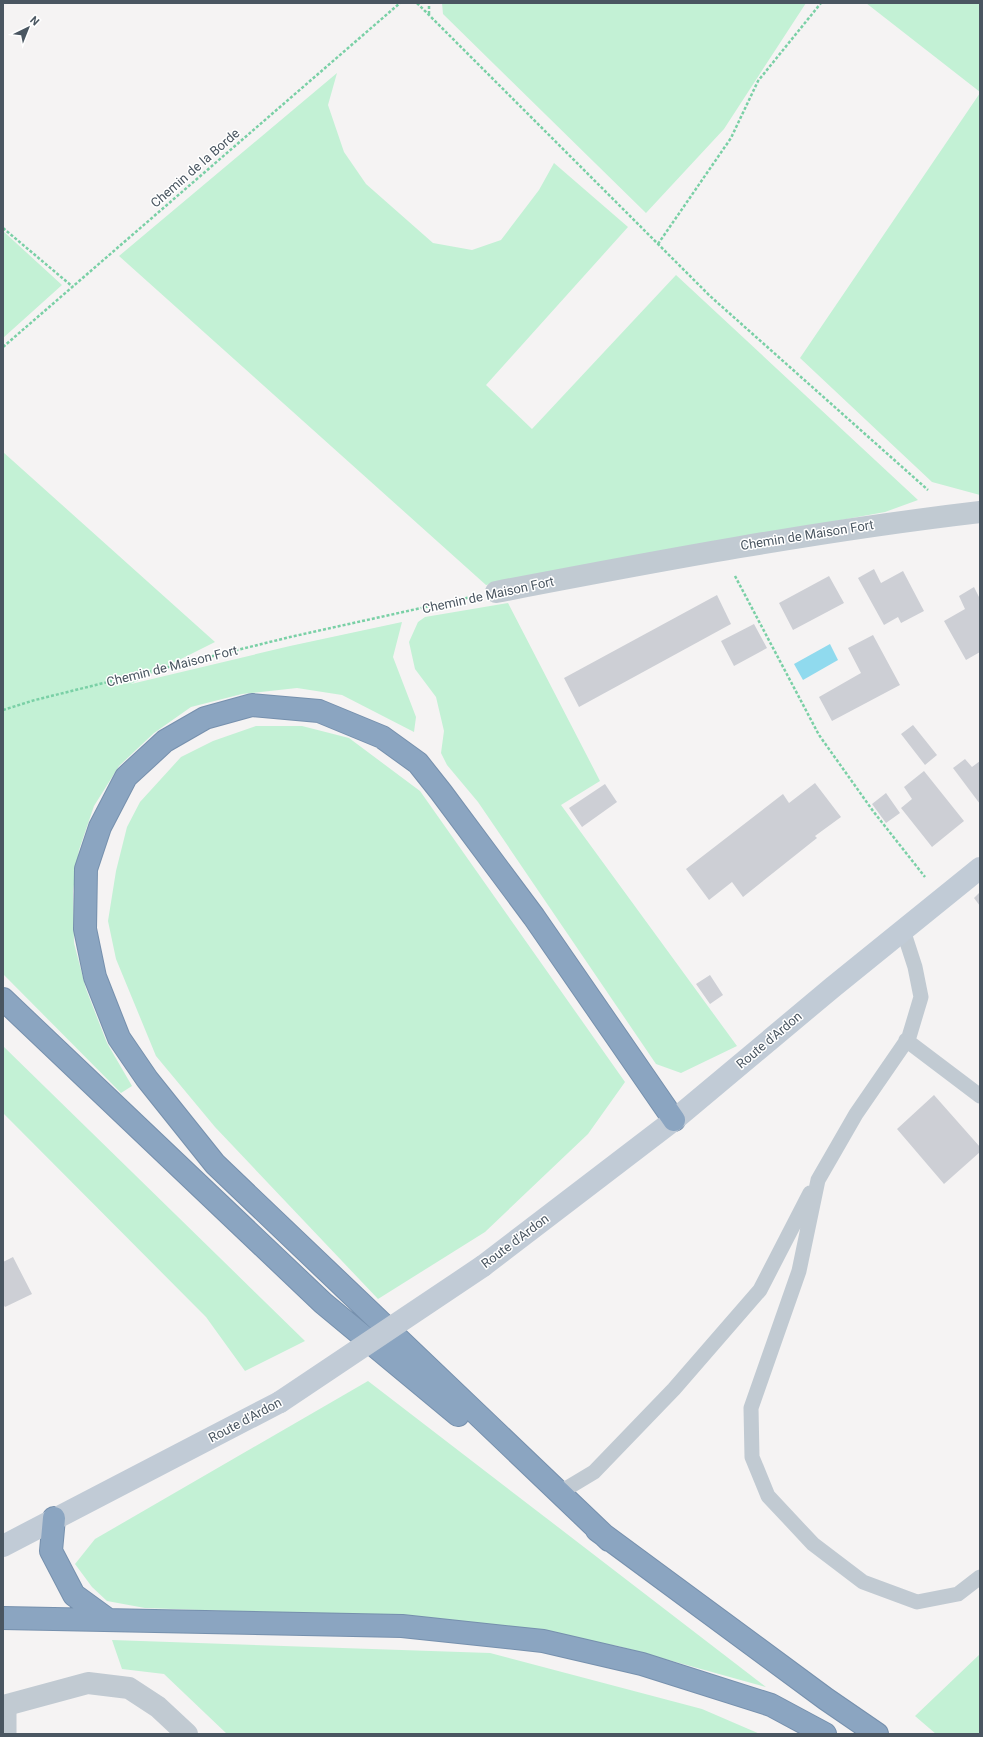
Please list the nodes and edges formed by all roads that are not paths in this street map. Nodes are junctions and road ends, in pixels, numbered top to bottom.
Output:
1 (980, 512) edge
2 (496, 592) road end
3 (980, 868) edge
4 (903, 930) junction
5 (3, 1000) edge
6 (906, 1040) junction
7 (980, 1096) edge
8 (674, 1120) junction
9 (818, 1180) junction
10 (559, 1493) junction
11 (54, 1518) junction
12 (609, 1540) junction
13 (3, 1546) edge
14 (980, 1577) edge
15 (3, 1618) edge
16 (107, 1619) junction
17 (6, 1705) edge
18 (9, 1734) edge
19 (186, 1734) edge
20 (825, 1734) edge
21 (877, 1734) edge

1 - 2 street, Chemin de Maison Fort
3 - 4 main road, Route d'Ardon
4 - 6 lane
4 - 8 main road, Route d'Ardon
5 - 12 highway
6 - 7 lane
6 - 9 lane
8 - 10 highway
8 - 11 main road, Route d'Ardon, bridge
9 - 10 lane
9 - 14 lane
10 - 12 highway
11 - 13 main road, Route d'Ardon
11 - 16 highway
12 - 21 highway
15 - 16 highway
16 - 20 highway
17 - 18 lane
17 - 19 street

